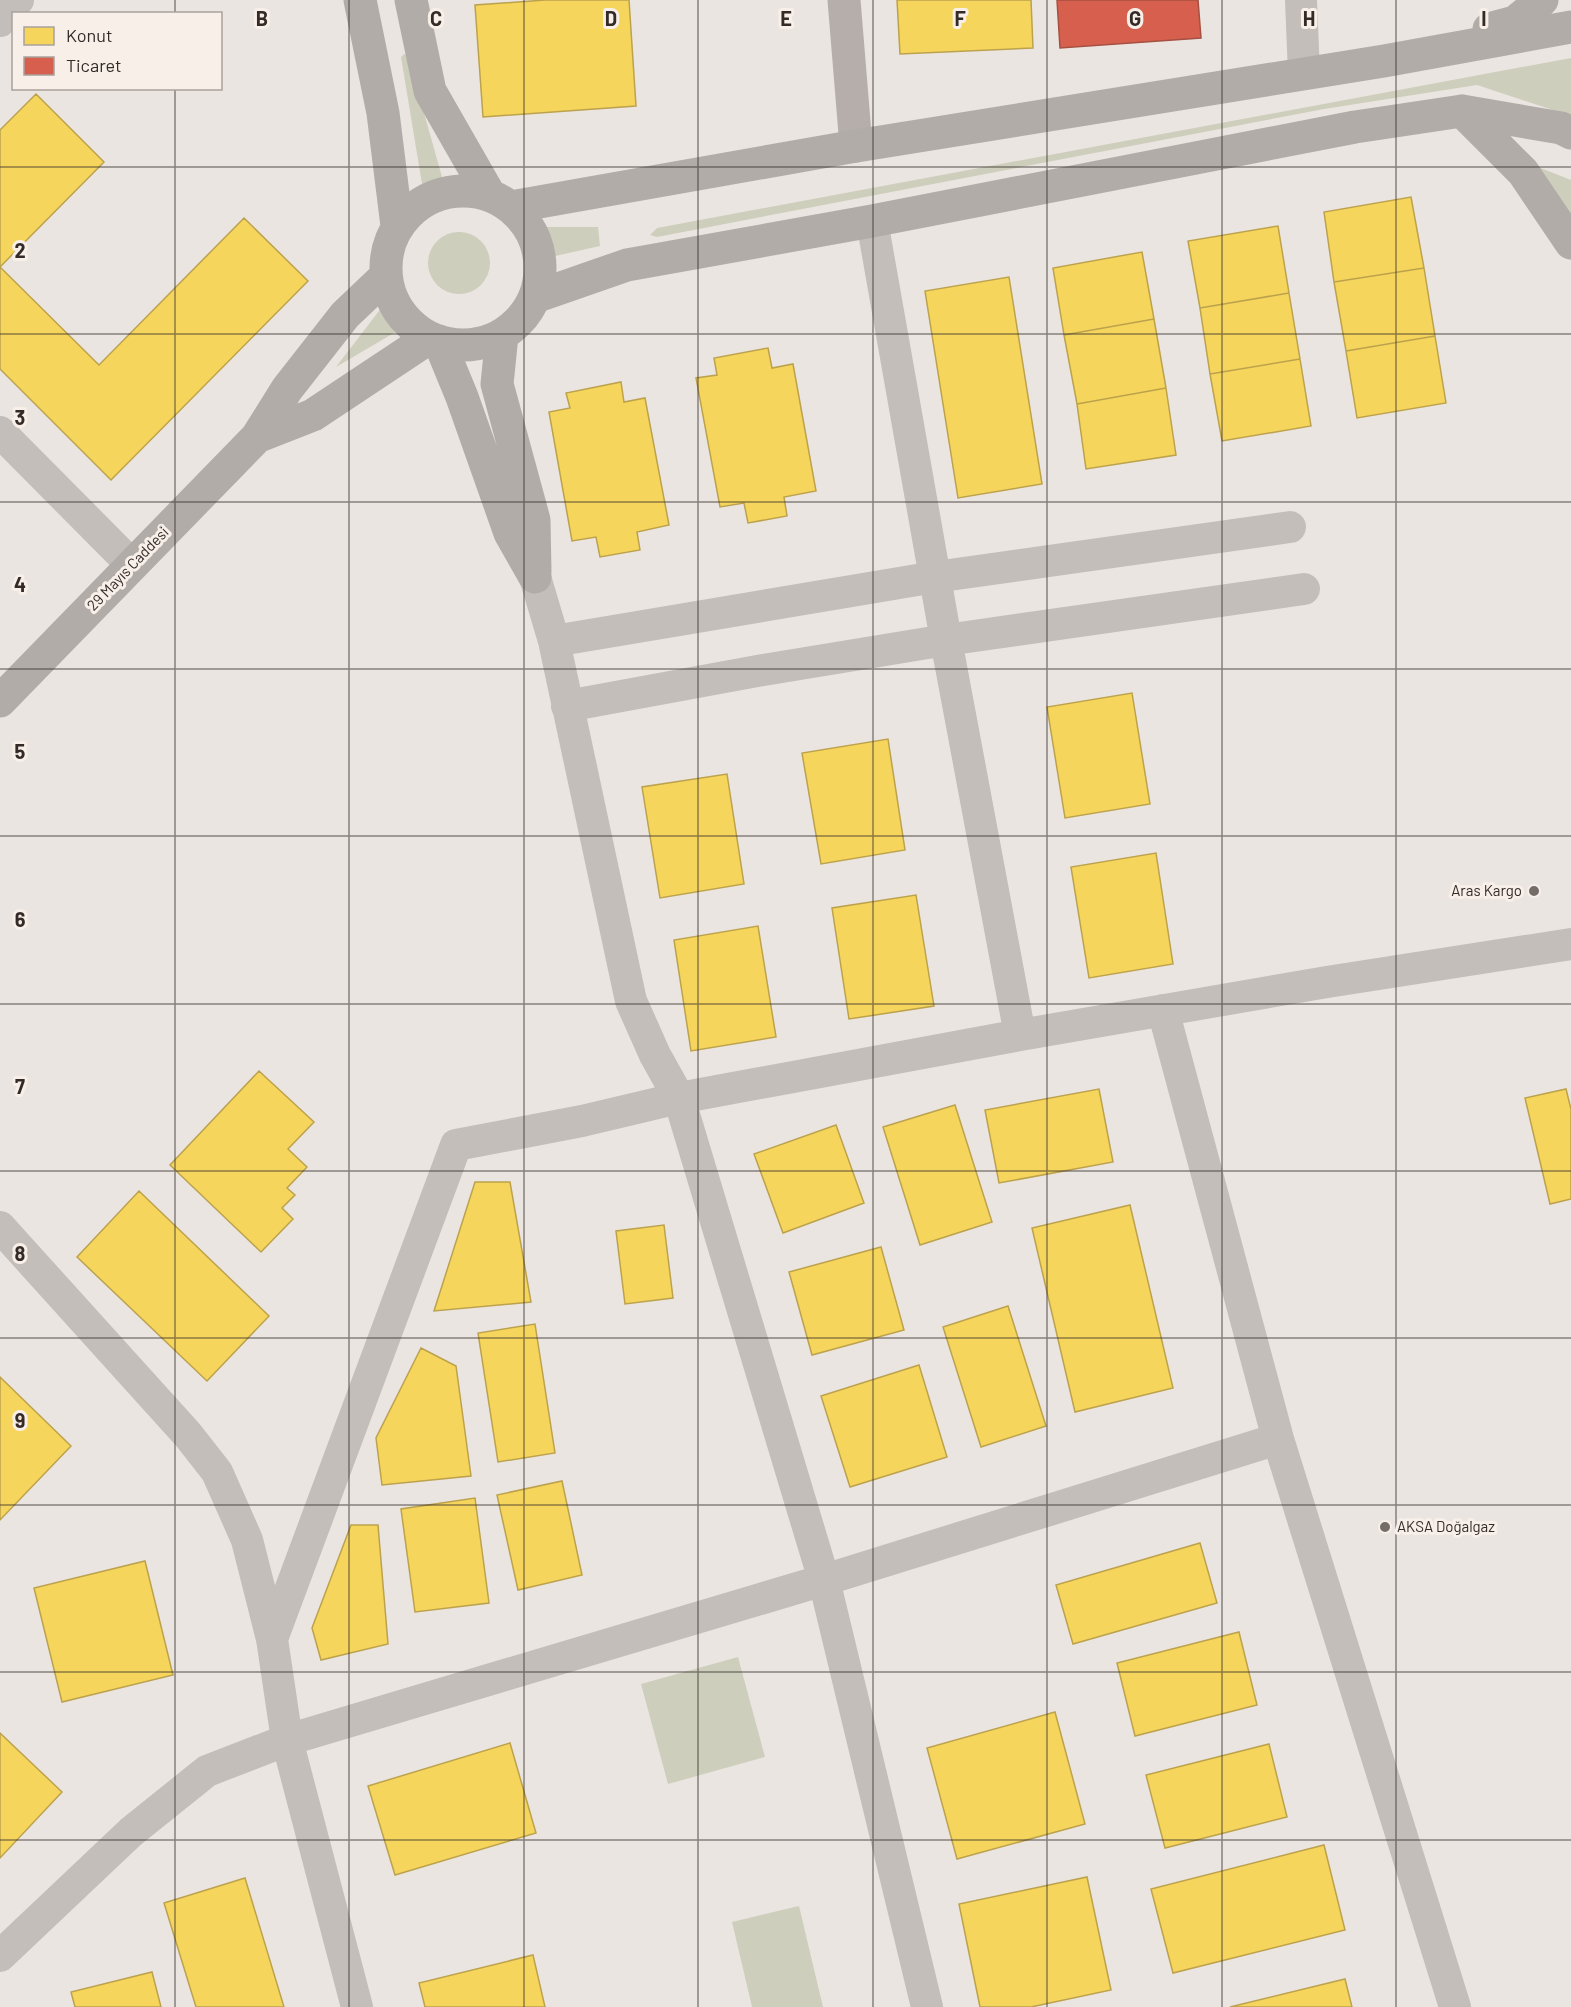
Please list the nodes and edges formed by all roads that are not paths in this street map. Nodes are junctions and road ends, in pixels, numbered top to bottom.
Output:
1 (18, 0) edge
2 (360, 0) edge
3 (411, 0) edge
4 (844, 0) edge
5 (1301, 0) edge
6 (1542, 0) edge
7 (0, 21) edge
8 (1571, 27) edge
9 (1384, 61) junction
10 (1304, 74) junction
11 (1462, 111) junction
12 (1571, 133) edge
13 (856, 146) junction
14 (500, 200) junction
15 (872, 221) junction
16 (397, 226) junction
17 (1571, 243) edge
18 (386, 276) junction
19 (535, 297) junction
20 (502, 335) junction
21 (434, 339) junction
22 (0, 432) edge
23 (257, 437) junction
24 (1290, 527) dead end
25 (132, 565) junction
26 (535, 577) junction
27 (935, 577) junction
28 (1304, 590) dead end
29 (946, 640) junction
30 (554, 641) junction
31 (0, 701) edge
32 (567, 706) junction
33 (1571, 944) edge
34 (1163, 1010) junction
35 (1020, 1035) junction
36 (679, 1098) junction
37 (0, 1227) edge
38 (1278, 1439) junction
39 (824, 1580) junction
40 (272, 1639) junction
41 (287, 1740) junction
42 (0, 1956) edge
43 (357, 2007) edge
44 (927, 2007) edge
45 (1455, 2007) edge

1 - 7 street
2 - 16 main road
3 - 14 main road
4 - 13 street
5 - 10 street
6 - 9 main road
8 - 9 main road
9 - 10 main road
10 - 13 main road
11 - 12 main road
11 - 15 main road
11 - 17 main road
13 - 14 main road
14 - 16 main road
14 - 19 main road
15 - 19 main road
15 - 27 street
16 - 18 main road
18 - 21 main road
18 - 23 main road
19 - 20 main road
20 - 21 main road
20 - 26 main road
21 - 23 main road
21 - 26 main road
22 - 25 street
23 - 25 main road, 29 Mayıs Caddesi
24 - 27 street
25 - 31 main road, 29 Mayıs Caddesi
26 - 30 street
27 - 29 street
27 - 30 street
28 - 29 street
29 - 32 street
29 - 35 street
30 - 32 street
32 - 36 street
33 - 34 street
34 - 35 street
34 - 38 street
35 - 36 street
36 - 39 street
36 - 40 street
37 - 40 street
38 - 39 street
38 - 45 street
39 - 41 street
39 - 44 street
40 - 41 street
41 - 42 street
41 - 43 street

